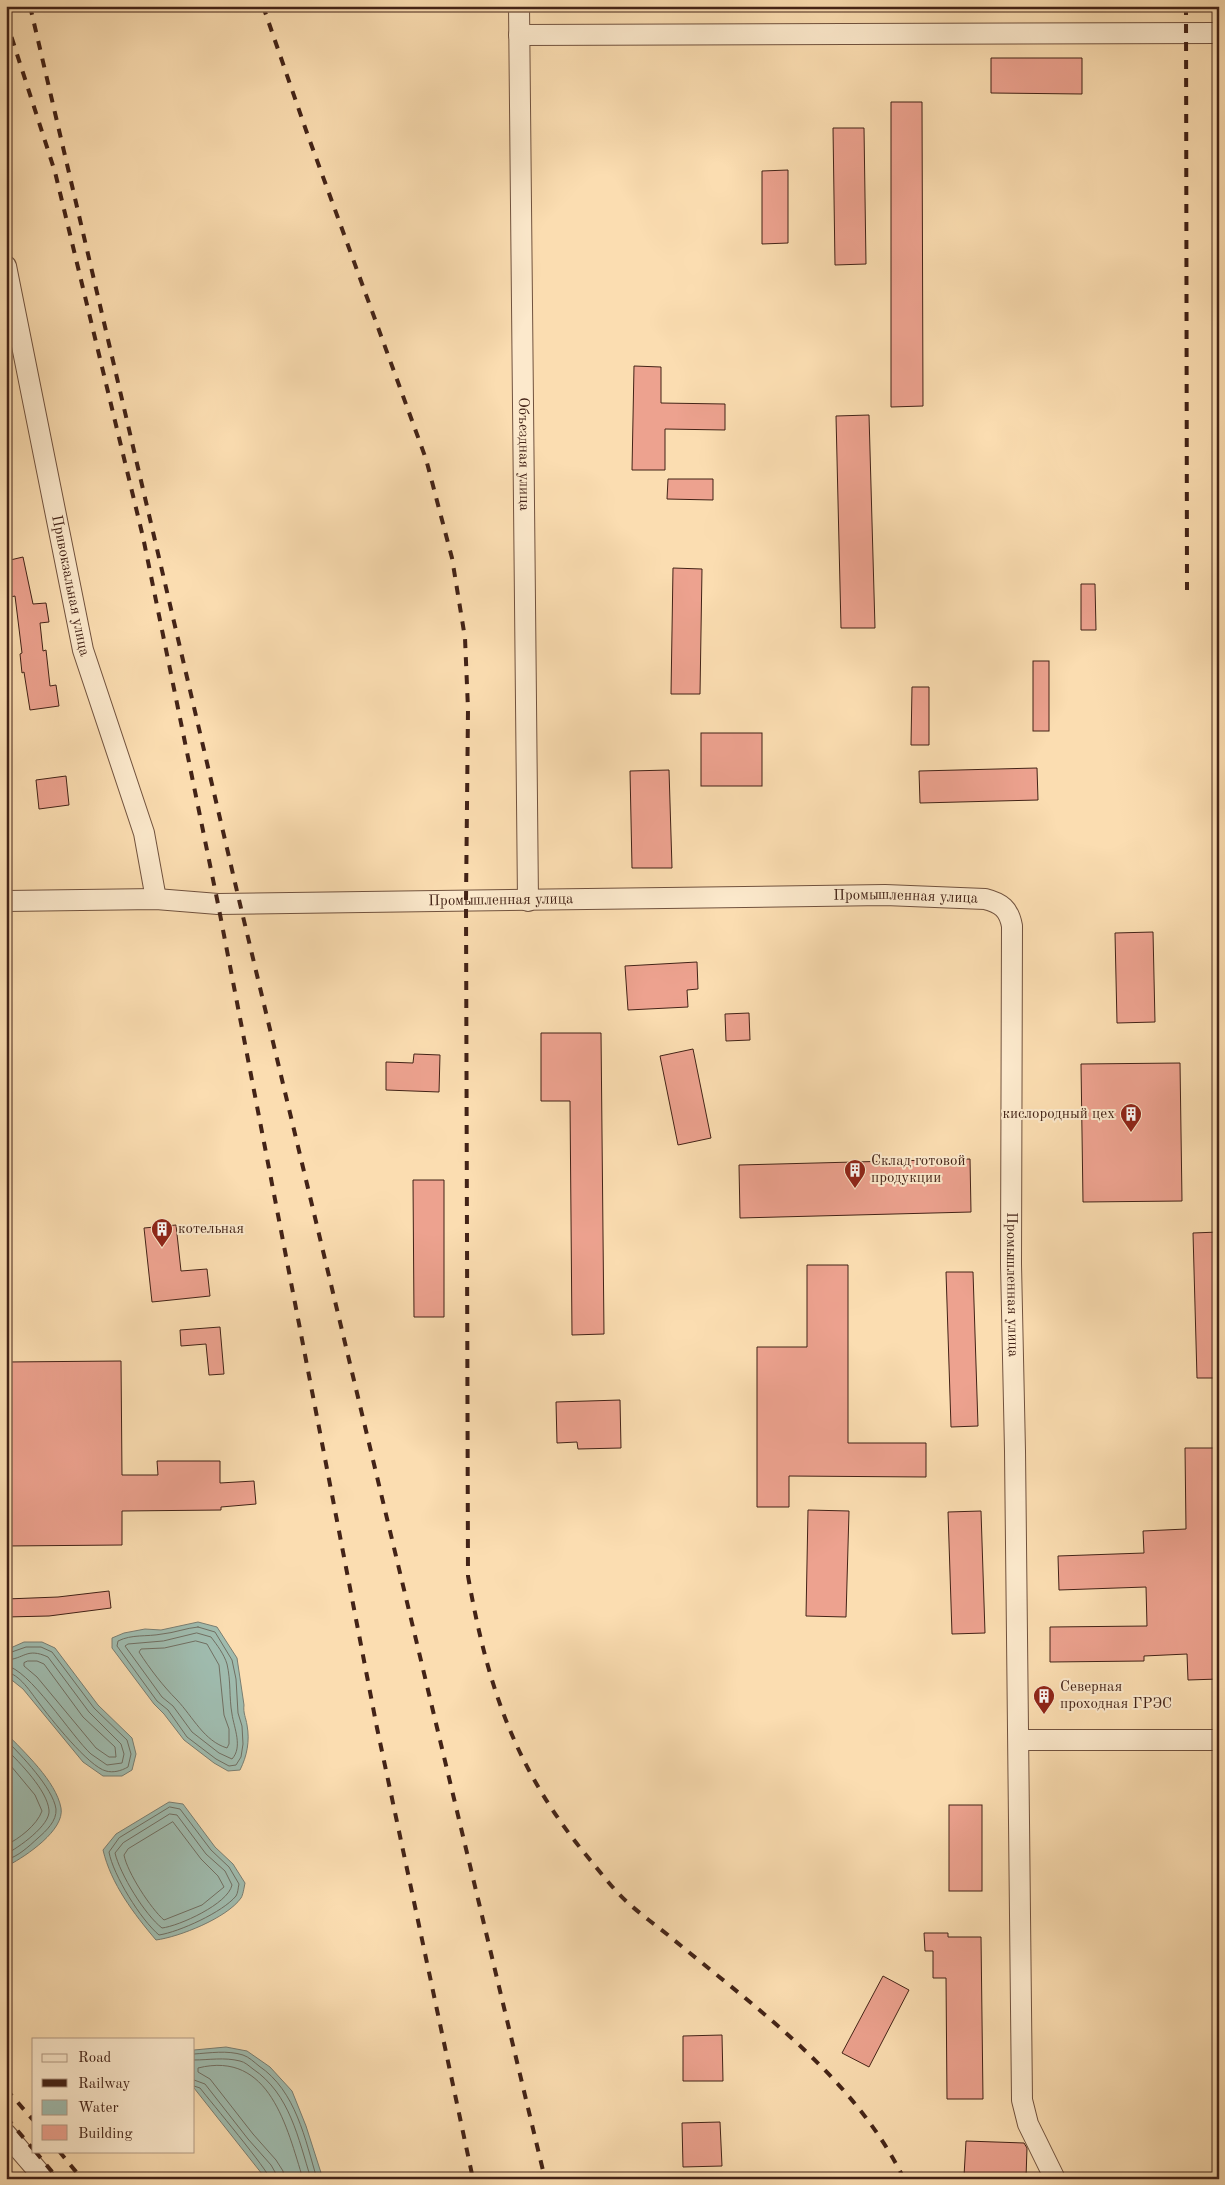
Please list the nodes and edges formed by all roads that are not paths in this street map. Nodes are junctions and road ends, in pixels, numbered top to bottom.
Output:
1 (519, 6) edge
2 (1219, 33) edge
3 (519, 35) junction
4 (6, 266) edge
5 (156, 899) junction
6 (6, 901) edge
7 (528, 901) junction
8 (1019, 1740) junction
9 (1219, 1740) edge
10 (6, 2134) edge
11 (45, 2179) edge
12 (1055, 2179) edge

1 - 3 street, Объездная улица
2 - 3 street
3 - 7 street, Объездная улица
4 - 5 street, Привокзальная улица
5 - 6 street, Промышленная улица
5 - 7 street, Промышленная улица
7 - 8 street, Промышленная улица
8 - 9 street
8 - 12 street, Промышленная улица
10 - 11 street

